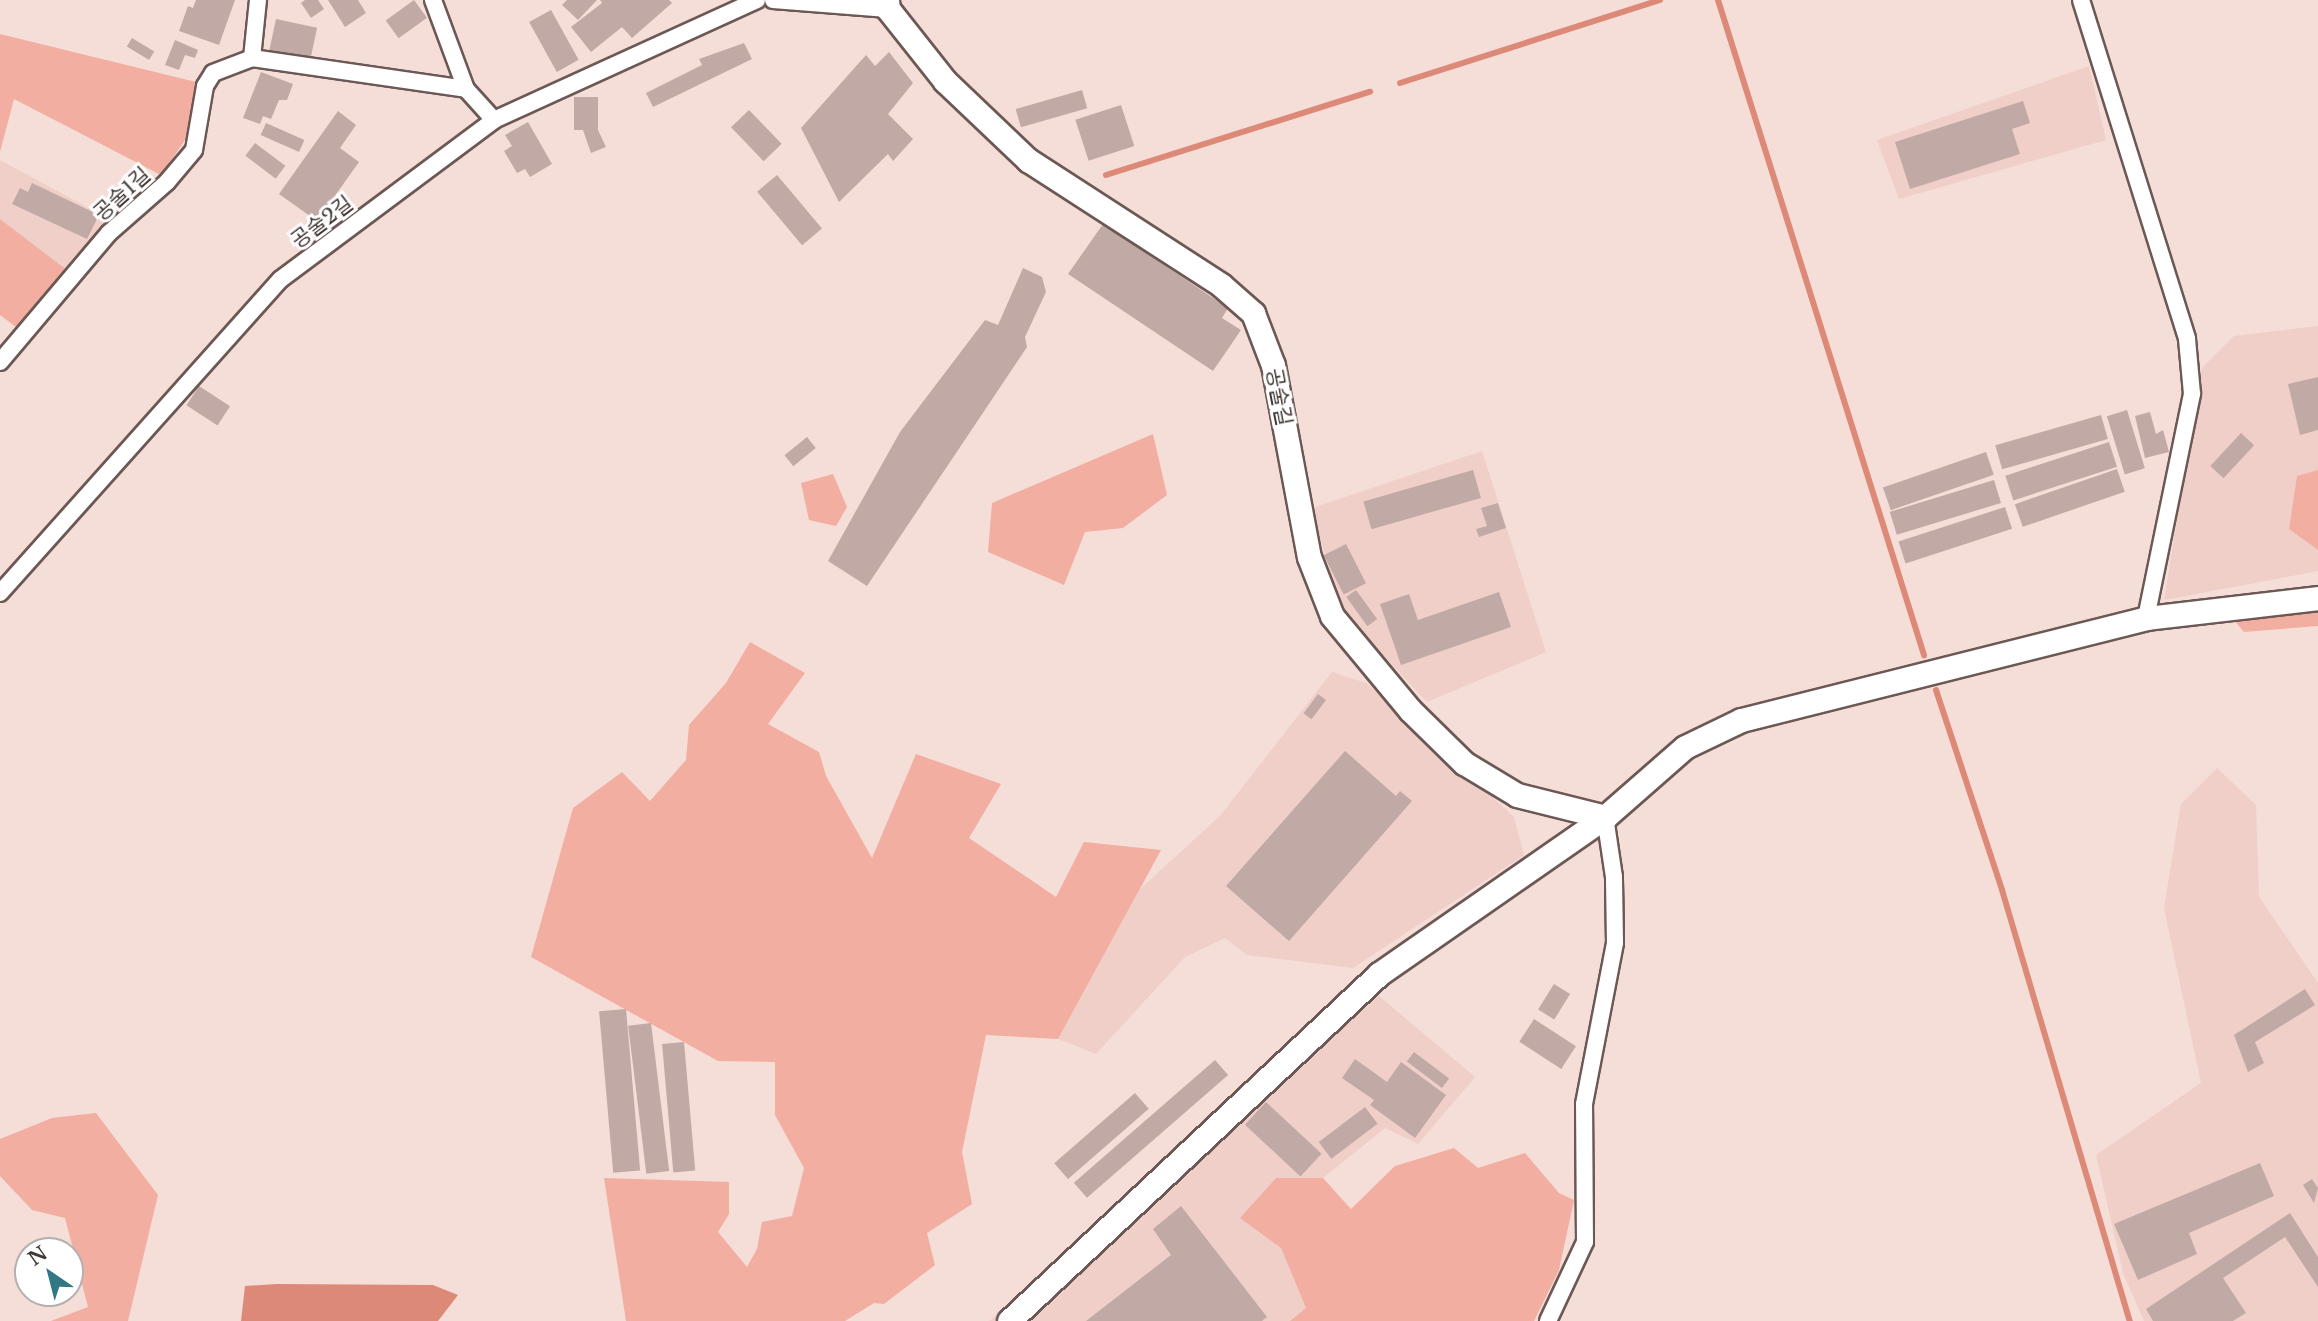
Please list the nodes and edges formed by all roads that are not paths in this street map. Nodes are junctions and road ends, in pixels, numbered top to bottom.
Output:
1 (258, 0) edge
2 (433, 0) edge
3 (757, 0) edge
4 (774, 0) edge
5 (2081, 0) edge
6 (887, 4) edge
7 (252, 58) junction
8 (467, 89) junction
9 (494, 120) junction
10 (0, 362) edge
11 (0, 593) edge
12 (2318, 598) edge
13 (2146, 618) junction
14 (1605, 817) junction
15 (1009, 1321) edge
16 (1548, 1321) edge

1 - 7 street
2 - 8 street
3 - 9 street, 공술2길
4 - 6 street
5 - 13 street
6 - 14 street, 공술길
7 - 8 street, 공술1길
7 - 10 street, 공술1길
8 - 9 street
9 - 11 street, 공술2길
12 - 13 street
13 - 14 street
14 - 15 street
14 - 16 street

